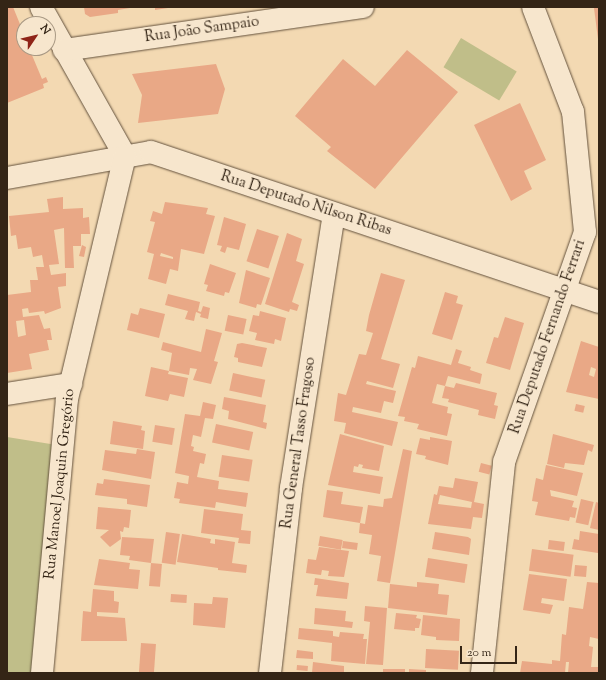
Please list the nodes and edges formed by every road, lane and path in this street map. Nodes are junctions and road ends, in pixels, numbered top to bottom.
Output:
1 (41, 7) edge
2 (364, 7) edge
3 (533, 7) edge
4 (64, 50) junction
5 (125, 156) junction
6 (7, 178) edge
7 (334, 214) junction
8 (564, 290) junction
9 (599, 302) edge
10 (71, 384) junction
11 (7, 394) edge
12 (42, 673) edge
13 (270, 673) edge
14 (482, 673) edge

1 - 4 street
2 - 4 street, Rua João Sampaio
3 - 8 street, Rua Deputado Fernando Ferrari
4 - 5 street
5 - 6 street, Rua Deputado Nilson Ribas
5 - 7 street, Rua Deputado Nilson Ribas
5 - 10 street, Rua Manoel Joaquin Gregório
7 - 8 street, Rua Deputado Nilson Ribas
7 - 13 street, Rua General Tasso Fragoso
8 - 9 street, Rua Deputado Nilson Ribas
8 - 14 street, Rua Deputado Fernando Ferrari
10 - 11 street
10 - 12 street, Rua Manoel Joaquin Gregório

